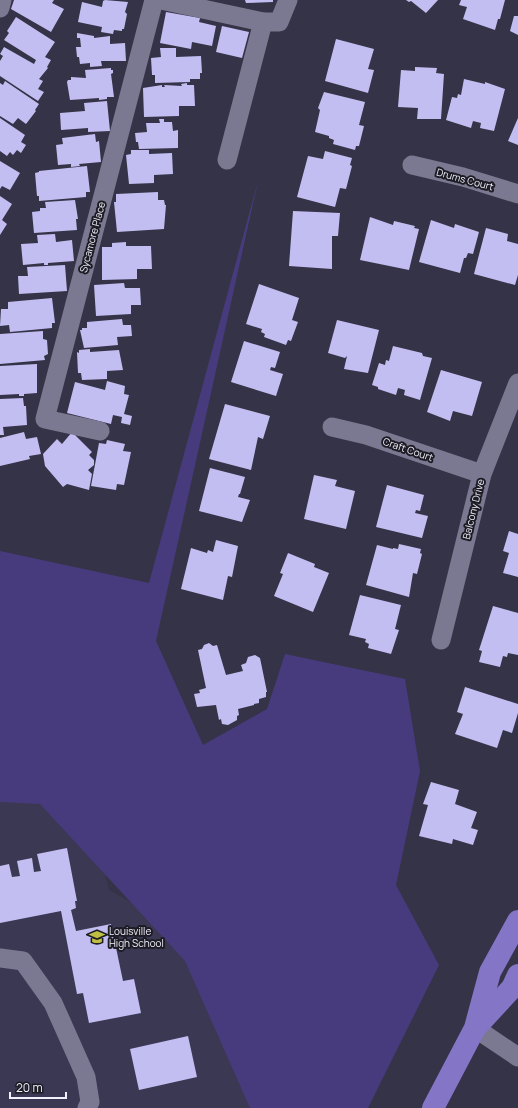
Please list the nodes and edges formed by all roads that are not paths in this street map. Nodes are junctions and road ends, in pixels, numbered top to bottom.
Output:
1 (2, 0) edge
2 (154, 0) edge
3 (161, 0) edge
4 (288, 0) edge
5 (0, 8) edge
6 (263, 22) junction
7 (227, 160) dead end
8 (412, 165) dead end
9 (518, 194) edge
10 (518, 383) edge
11 (332, 427) dead end
12 (100, 431) dead end
13 (482, 474) junction
14 (440, 640) dead end
15 (518, 921) edge
16 (0, 958) edge
17 (518, 975) edge
18 (475, 1028) junction
19 (517, 1055) edge
20 (87, 1108) edge
21 (433, 1108) edge

1 - 5 street
2 - 12 street, Sycamore Place
3 - 6 street
4 - 6 street
6 - 7 street
8 - 9 street, Drums Court
10 - 13 street, Balcony Drive
11 - 13 street, Craft Court
13 - 14 street, Balcony Drive
15 - 18 main road
16 - 20 street
17 - 18 main road
18 - 19 street
18 - 21 main road

